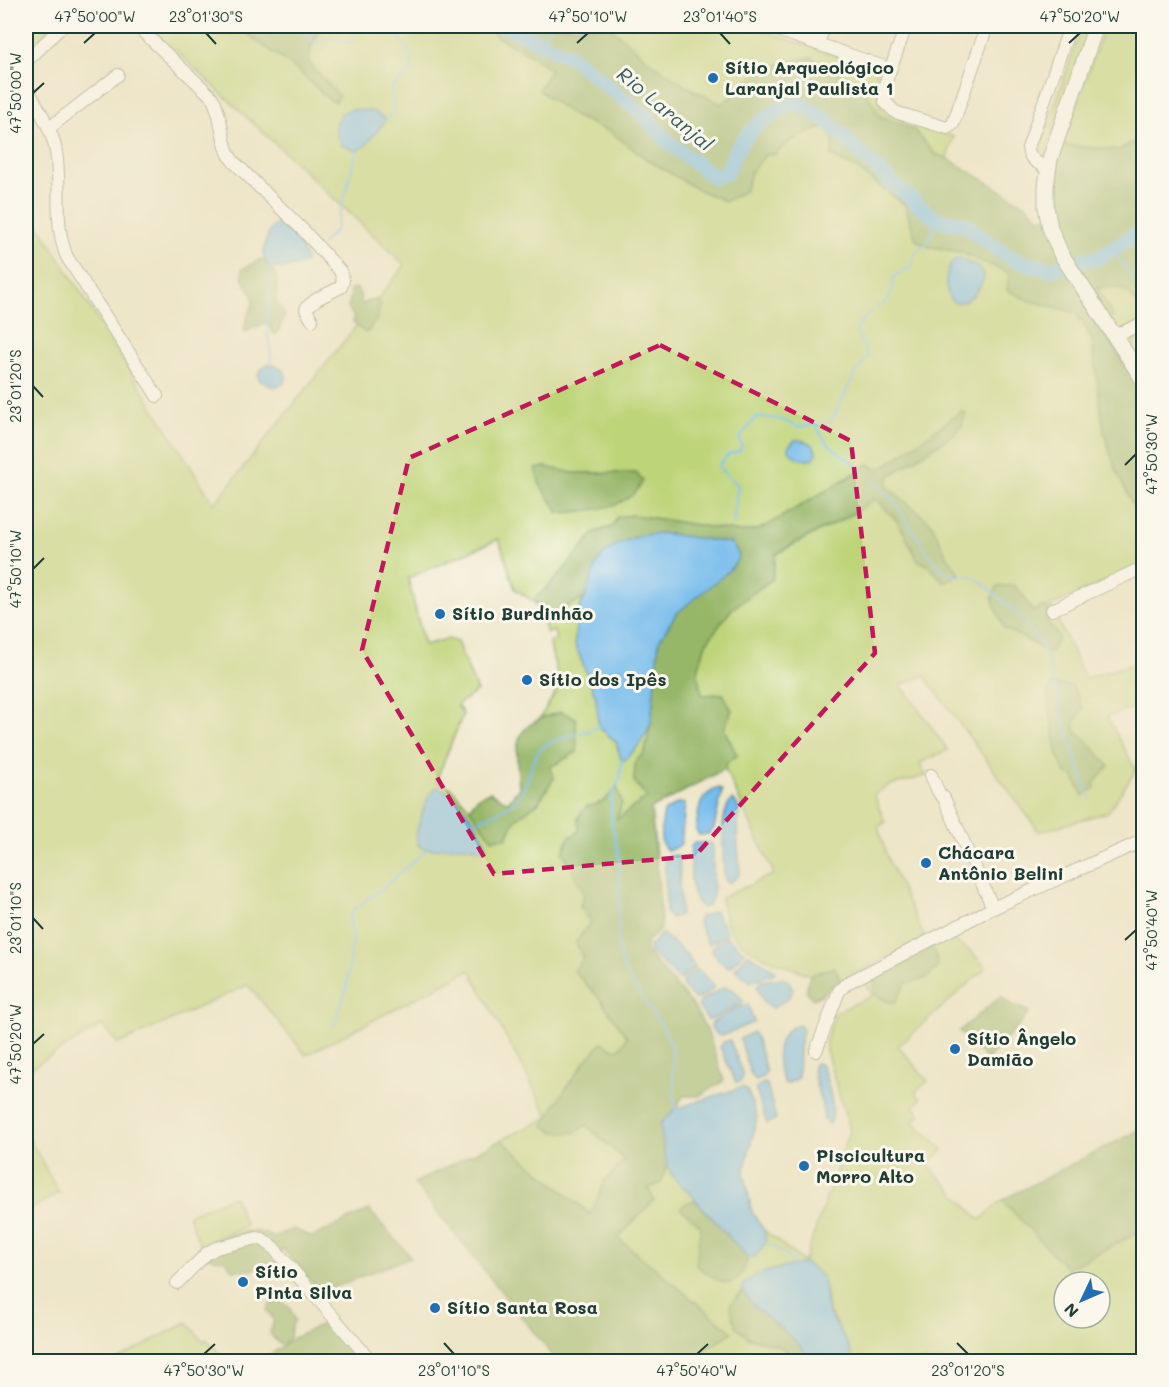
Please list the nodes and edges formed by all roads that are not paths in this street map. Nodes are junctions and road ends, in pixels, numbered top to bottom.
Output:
1 (62, 26) edge
2 (137, 26) edge
3 (766, 26) edge
4 (824, 26) edge
5 (906, 26) edge
6 (987, 26) edge
7 (1070, 26) edge
8 (1096, 26) edge
9 (818, 44) junction
10 (26, 62) edge
11 (890, 69) junction
12 (118, 75) dead end
13 (26, 86) edge
14 (49, 128) junction
15 (1047, 168) junction
16 (312, 321) dead end
17 (1143, 323) edge
18 (1114, 336) junction
19 (1143, 381) edge
20 (158, 396) dead end
21 (1143, 567) edge
22 (1052, 610) dead end
23 (931, 775) dead end
24 (1143, 840) edge
25 (993, 908) junction
26 (816, 1051) dead end
27 (177, 1282) dead end
28 (372, 1362) edge

1 - 10 street
2 - 16 street
3 - 9 street
4 - 9 street
5 - 11 street
6 - 11 street
7 - 15 street
8 - 15 main road
9 - 11 street
12 - 14 street
13 - 14 street
14 - 20 street
15 - 18 main road
17 - 18 street
18 - 19 main road
21 - 22 street
23 - 25 street
24 - 25 street
25 - 26 street
27 - 28 street

